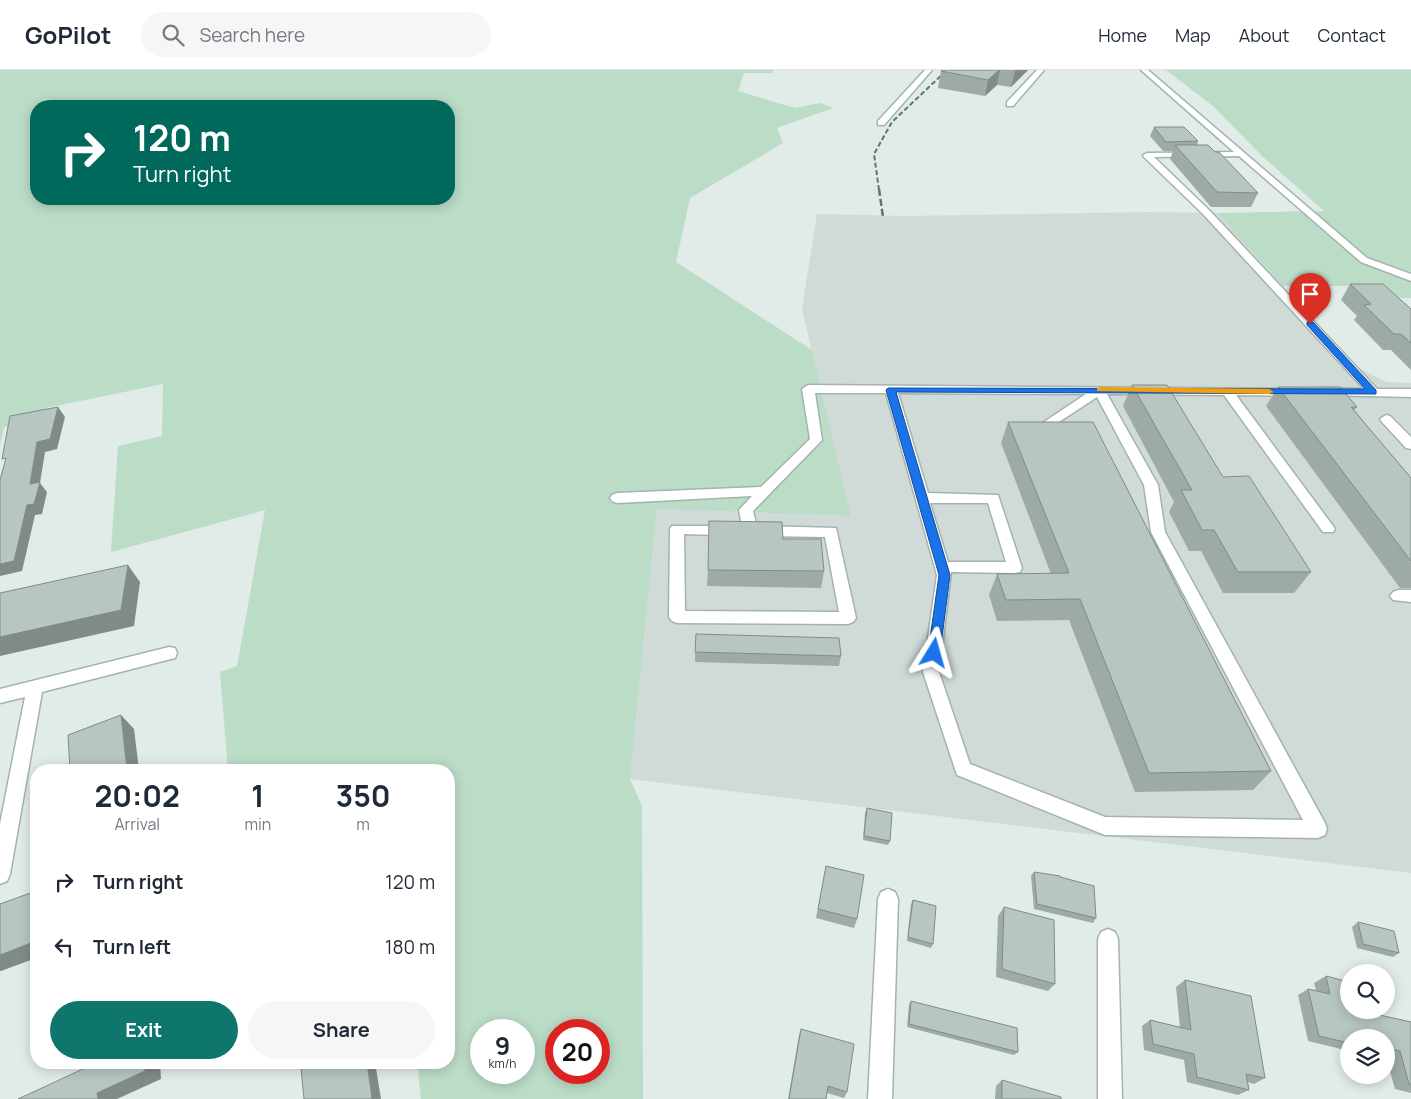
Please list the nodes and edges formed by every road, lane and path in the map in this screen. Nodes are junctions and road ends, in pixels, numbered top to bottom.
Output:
1 (929, 70) edge
2 (1041, 70) edge
3 (1144, 70) edge
4 (1010, 104) dead end
5 (881, 123) dead end
6 (1242, 154) junction
7 (1411, 278) edge
8 (891, 390) junction
9 (1099, 390) junction
10 (1228, 392) junction
11 (1373, 392) junction
12 (1411, 393) edge
13 (1386, 419) dead end
14 (1039, 431) edge
15 (1411, 445) edge
16 (765, 491) junction
17 (617, 498) dead end
18 (922, 498) junction
19 (1328, 529) dead end
20 (750, 531) junction
21 (942, 567) junction
22 (169, 653) dead end
23 (35, 687) junction
24 (0, 696) edge
25 (0, 874) edge
26 (888, 900) dead end
27 (1108, 939) dead end
28 (880, 1099) edge
29 (1110, 1099) edge

1 - 5 street
2 - 4 street
3 - 6 street
6 - 7 street
6 - 11 street
8 - 9 street
8 - 16 street
8 - 18 street
9 - 10 street
9 - 14 street
9 - 21 street
10 - 11 street
10 - 19 street
11 - 12 street
13 - 15 street
16 - 17 street
16 - 20 street
18 - 21 street
18 - 21 street
20 - 20 street
22 - 23 street
23 - 24 street
23 - 25 street
26 - 28 street
27 - 29 street

